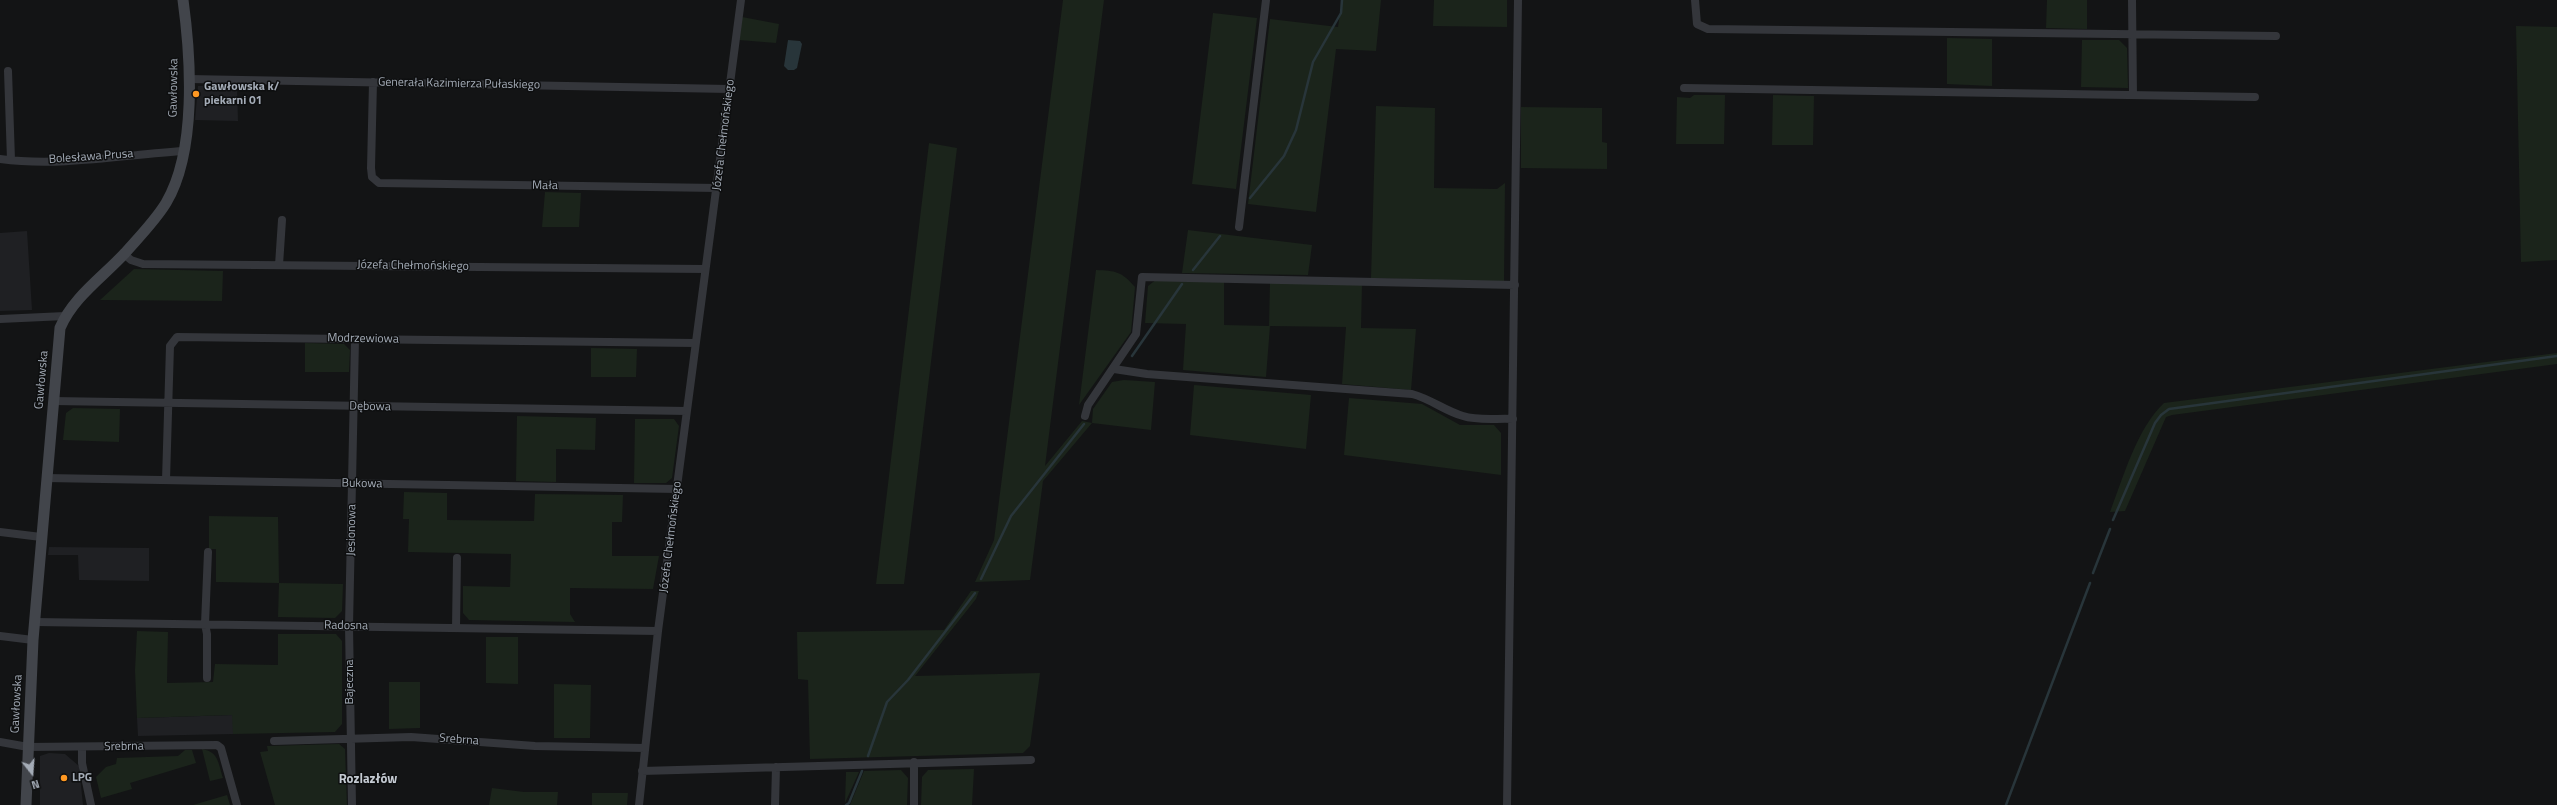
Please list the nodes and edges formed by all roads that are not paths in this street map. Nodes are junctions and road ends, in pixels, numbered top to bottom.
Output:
1 (183, 0) edge
2 (741, 0) edge
3 (1266, 0) edge
4 (1518, 0) edge
5 (1695, 0) edge
6 (2132, 0) edge
7 (2132, 36) junction
8 (2276, 36) dead end
9 (8, 72) dead end
10 (189, 79) junction
11 (373, 82) junction
12 (1684, 88) dead end
13 (729, 89) junction
14 (2133, 95) junction
15 (2255, 97) dead end
16 (183, 151) junction
17 (0, 159) edge
18 (11, 160) junction
19 (717, 188) junction
20 (282, 220) dead end
21 (1239, 227) dead end
22 (124, 254) junction
23 (279, 265) junction
24 (705, 269) junction
25 (1515, 285) junction
26 (65, 316) junction
27 (0, 319) edge
28 (356, 339) junction
29 (695, 343) junction
30 (1114, 368) junction
31 (53, 401) junction
32 (168, 403) junction
33 (354, 406) junction
34 (687, 411) junction
35 (1084, 416) dead end
36 (1513, 419) junction
37 (46, 478) junction
38 (166, 480) junction
39 (353, 484) junction
40 (678, 489) junction
41 (0, 532) edge
42 (42, 537) junction
43 (208, 552) dead end
44 (457, 558) dead end
45 (34, 622) junction
46 (205, 624) junction
47 (350, 626) junction
48 (456, 628) junction
49 (658, 631) junction
50 (0, 636) edge
51 (33, 640) junction
52 (207, 678) dead end
53 (350, 739) junction
54 (274, 741) dead end
55 (0, 742) edge
56 (28, 747) junction
57 (82, 748) junction
58 (645, 748) junction
59 (1032, 760) dead end
60 (914, 762) junction
61 (776, 767) junction
62 (642, 771) junction
63 (26, 805) edge
64 (91, 805) edge
65 (237, 805) edge
66 (352, 805) edge
67 (639, 805) edge
68 (775, 805) edge
69 (914, 805) edge
70 (1507, 805) edge

1 - 10 street, Gawłowska
2 - 13 street, Józefa Chełmońskiego
3 - 21 street
4 - 25 street
5 - 7 street
6 - 7 street
7 - 8 street
7 - 14 street
9 - 18 street
10 - 11 street, Generała Kazimierza Pułaskiego
10 - 16 street, Gawłowska
11 - 13 street, Generała Kazimierza Pułaskiego
11 - 19 street, Mała
12 - 14 street
13 - 19 street, Józefa Chełmońskiego
14 - 15 street
16 - 18 street, Bolesława Prusa
16 - 22 street, Gawłowska
17 - 18 street, Bolesława Prusa
19 - 24 street, Józefa Chełmońskiego
20 - 23 street
22 - 23 street, Józefa Chełmońskiego
22 - 26 street, Gawłowska
23 - 24 street, Józefa Chełmońskiego
24 - 29 street, Józefa Chełmońskiego
25 - 30 street
25 - 36 street
26 - 27 street
26 - 31 street, Gawłowska
28 - 29 street, Modrzewiowa
28 - 32 street, Modrzewiowa
28 - 33 street, Jesionowa
29 - 34 street, Józefa Chełmońskiego
30 - 35 street
30 - 36 street
31 - 32 street, Dębowa
31 - 37 street, Gawłowska
32 - 33 street, Dębowa
32 - 38 street, Modrzewiowa
33 - 34 street, Dębowa
33 - 39 street, Jesionowa
34 - 40 street, Józefa Chełmońskiego
36 - 70 street
37 - 38 street, Bukowa
37 - 42 street, Gawłowska
38 - 39 street, Bukowa
39 - 40 street, Bukowa
39 - 47 street, Jesionowa
40 - 49 street, Józefa Chełmońskiego
41 - 42 street
42 - 45 street, Gawłowska
43 - 46 street
44 - 48 street
45 - 46 street, Radosna
45 - 51 street, Gawłowska
46 - 47 street, Radosna
46 - 52 street
47 - 48 street, Radosna
47 - 53 street, Bajeczna
48 - 49 street, Radosna
49 - 58 street, Józefa Chełmońskiego
50 - 51 street
51 - 56 street, Gawłowska
53 - 54 street, Srebrna
53 - 58 street, Srebrna
53 - 66 street, Bajeczna
55 - 56 street, Srebrna
56 - 57 street, Srebrna
56 - 63 street, Gawłowska
57 - 64 street
57 - 65 street, Srebrna
58 - 62 street, Józefa Chełmońskiego
59 - 60 street
60 - 61 street
60 - 69 street
61 - 62 street
61 - 68 street
62 - 67 street, Józefa Chełmońskiego

